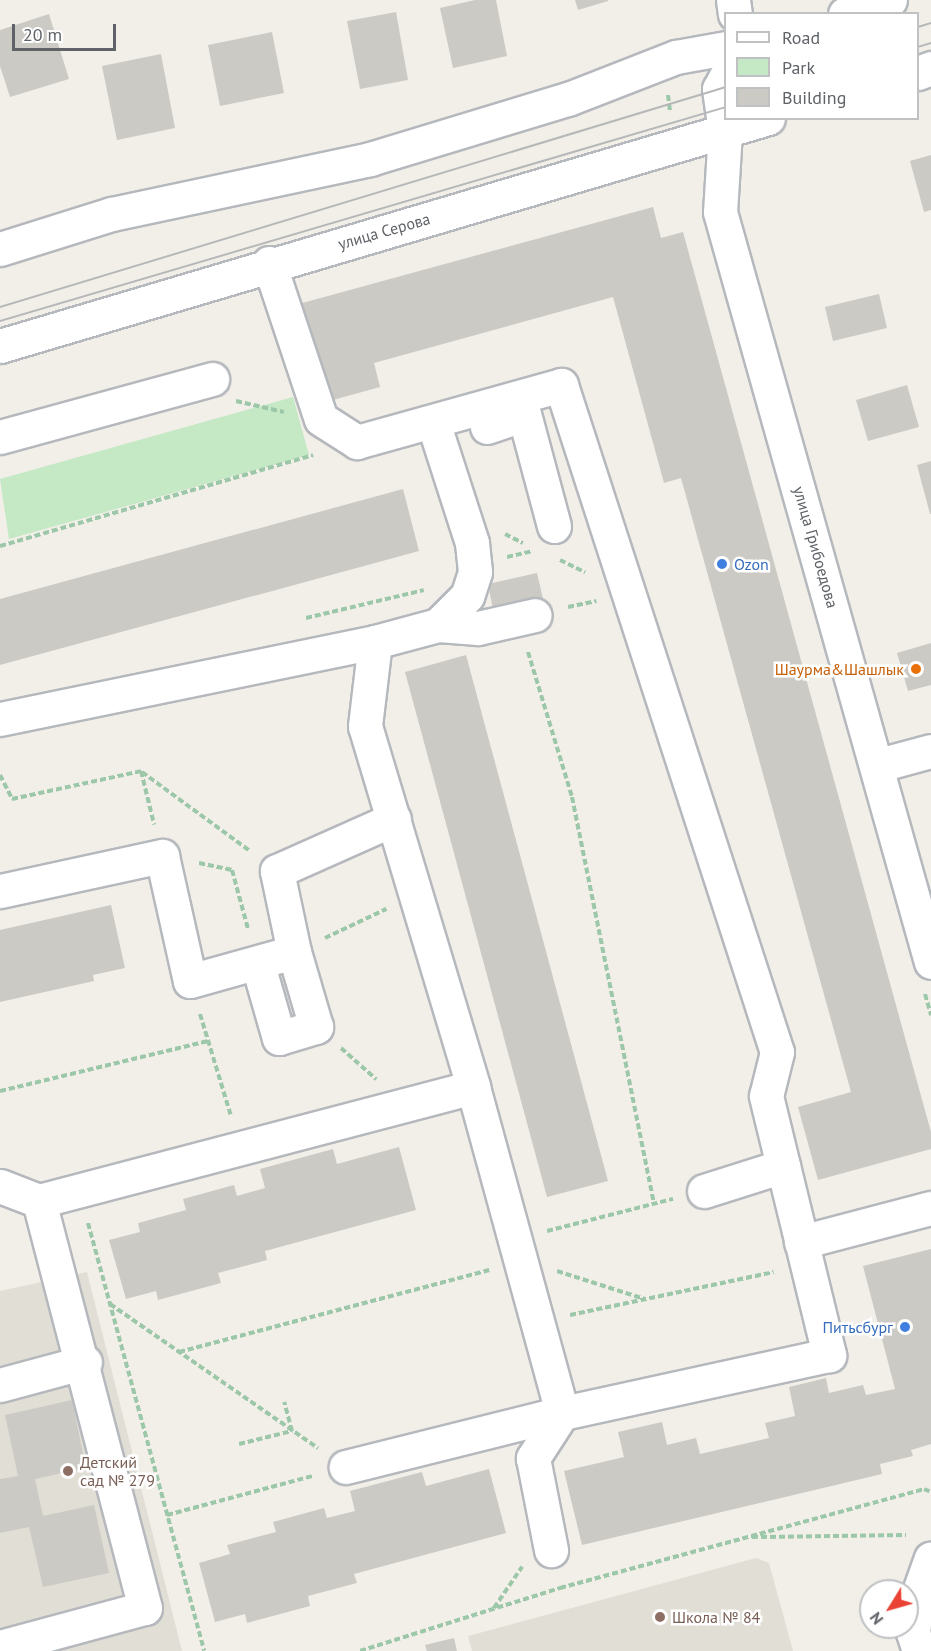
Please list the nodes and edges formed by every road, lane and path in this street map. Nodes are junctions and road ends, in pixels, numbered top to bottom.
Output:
1 (890, 0) edge
2 (851, 12) edge
3 (724, 48) edge
4 (724, 80) edge
5 (761, 120) edge
6 (725, 131) junction
7 (0, 249) edge
8 (269, 263) junction
9 (0, 346) edge
10 (222, 390) joint
11 (321, 420) junction
12 (436, 432) junction
13 (0, 437) edge
14 (357, 442) junction
15 (554, 526) dead end
16 (0, 546) edge
17 (434, 588) dead end
18 (526, 617) joint
19 (298, 620) dead end
20 (438, 625) junction
21 (375, 642) junction
22 (0, 719) edge
23 (931, 751) edge
24 (879, 765) junction
25 (141, 771) dead end
26 (394, 819) junction
27 (277, 871) junction
28 (0, 891) edge
29 (417, 896) junction
30 (294, 952) junction
31 (931, 962) edge
32 (258, 965) junction
33 (190, 981) junction
34 (208, 1041) junction
35 (473, 1087) junction
36 (0, 1091) edge
37 (240, 1148) junction
38 (783, 1166) junction
39 (0, 1186) edge
40 (79, 1190) junction
41 (704, 1191) joint
42 (39, 1201) junction
43 (654, 1204) junction
44 (931, 1208) edge
45 (540, 1233) dead end
46 (804, 1253) junction
47 (521, 1262) junction
48 (645, 1299) junction
49 (110, 1304) junction
50 (537, 1322) junction
51 (179, 1352) junction
52 (85, 1362) junction
53 (0, 1384) edge
54 (284, 1402) dead end
55 (562, 1413) junction
56 (292, 1431) junction
57 (239, 1444) dead end
58 (346, 1467) junction
59 (931, 1492) edge
60 (167, 1515) junction
61 (746, 1538) junction
62 (925, 1546) edge
63 (551, 1550) dead end
64 (0, 1647) edge
65 (204, 1651) edge
66 (360, 1651) edge
67 (919, 1651) edge

1 - 2 street
3 - 7 street
4 - 6 street, улица Грибоедова
5 - 6 street, улица Серова
6 - 8 street, улица Серова
6 - 24 street, улица Грибоедова
8 - 9 street, улица Серова
8 - 11 street
10 - 11 path
10 - 13 street
11 - 14 street
12 - 14 street
12 - 15 street
12 - 20 street
12 - 38 street
14 - 16 path
17 - 19 path
18 - 20 street
18 - 43 path
20 - 21 street
21 - 22 street
21 - 26 street
23 - 24 street
24 - 31 street, улица Грибоедова
25 - 27 path
26 - 27 street
26 - 29 street
27 - 30 street
28 - 33 street
29 - 30 path
29 - 35 street
30 - 32 street
30 - 32 street
32 - 33 street
33 - 34 path
34 - 36 path
34 - 37 path
35 - 37 street
35 - 47 street
37 - 40 street
38 - 41 street
38 - 46 street
39 - 42 street
40 - 42 street
40 - 49 path
41 - 43 path
42 - 52 street
43 - 45 path
44 - 46 street
46 - 48 path
46 - 55 street
47 - 48 path
47 - 50 street
47 - 51 path
48 - 50 path
49 - 51 path
49 - 60 path
50 - 55 street
51 - 56 path
52 - 53 street
52 - 64 street
54 - 56 path
55 - 58 street
55 - 63 street
56 - 57 path
56 - 58 path
58 - 60 path
59 - 61 path
60 - 65 path
61 - 62 path
61 - 66 path
62 - 67 street

